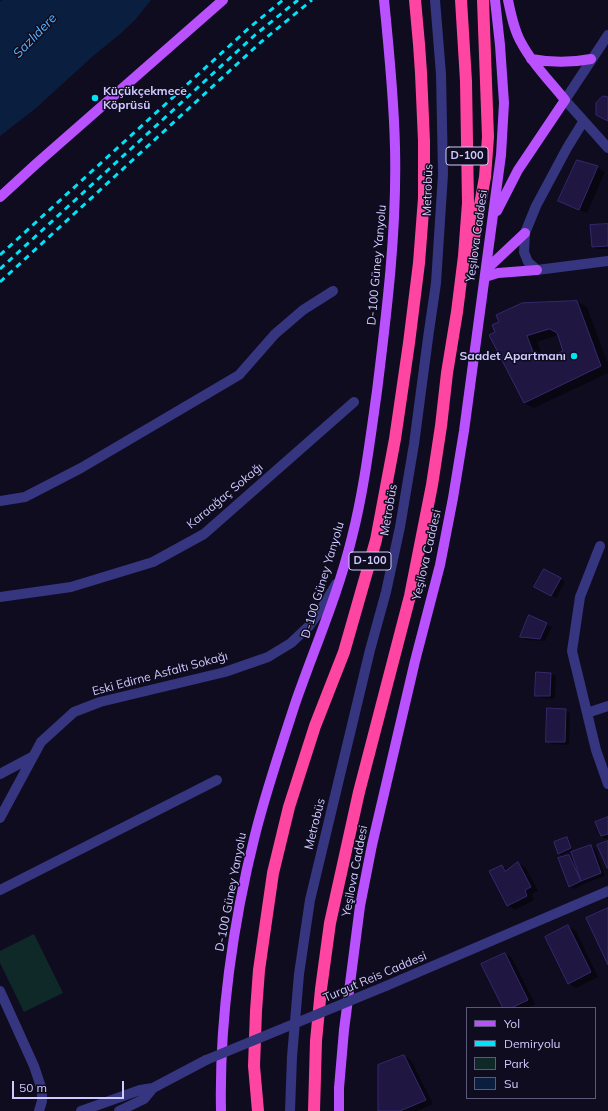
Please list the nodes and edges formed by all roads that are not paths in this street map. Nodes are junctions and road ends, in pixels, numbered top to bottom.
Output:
1 (223, 0) edge
2 (384, 0) edge
3 (414, 0) edge
4 (435, 0) edge
5 (461, 0) edge
6 (483, 0) edge
7 (495, 0) edge
8 (508, 0) edge
9 (608, 35) edge
10 (531, 59) junction
11 (591, 59) junction
12 (565, 100) junction
13 (584, 122) junction
14 (608, 148) edge
15 (0, 197) edge
16 (493, 220) junction
17 (524, 233) junction
18 (608, 261) edge
19 (537, 270) junction
20 (484, 277) junction
21 (333, 291) dead end
22 (457, 312) junction
23 (354, 402) dead end
24 (0, 501) edge
25 (600, 546) dead end
26 (342, 573) junction
27 (0, 597) edge
28 (608, 706) edge
29 (588, 713) junction
30 (32, 757) junction
31 (0, 774) edge
32 (217, 780) dead end
33 (608, 784) edge
34 (0, 818) edge
35 (0, 890) edge
36 (608, 891) edge
37 (0, 991) edge
38 (153, 1088) junction
39 (39, 1111) edge
40 (81, 1111) edge
41 (119, 1111) edge
42 (221, 1111) edge
43 (258, 1111) edge
44 (290, 1111) edge
45 (314, 1111) edge
46 (339, 1111) edge

1 - 15 main road
2 - 26 main road, D-100 Güney Yanyolu
3 - 43 highway, D-100
4 - 44 street, Metrobüs
5 - 22 highway, D-100
6 - 22 highway
7 - 16 main road, Yeşilova Caddesi
8 - 10 main road
9 - 11 street
10 - 11 main road
10 - 12 main road
11 - 12 street
12 - 13 street
12 - 16 main road
13 - 14 street
13 - 17 street
16 - 20 main road, Yeşilova Caddesi
17 - 19 street
17 - 20 main road
18 - 19 street
19 - 20 main road
20 - 46 main road, Yeşilova Caddesi
21 - 24 street
22 - 45 highway, D-100
23 - 27 street, Karaağaç Sokağı
25 - 29 street
26 - 30 street, Eski Edirne Asfaltı Sokağı
26 - 42 main road, D-100 Güney Yanyolu
28 - 29 street
29 - 33 street
30 - 31 street
30 - 34 street, Eski Edirne Asfaltı Sokağı
32 - 35 street
36 - 38 street, Turgut Reis Caddesi, bridge
37 - 39 street
38 - 40 street
38 - 41 street

